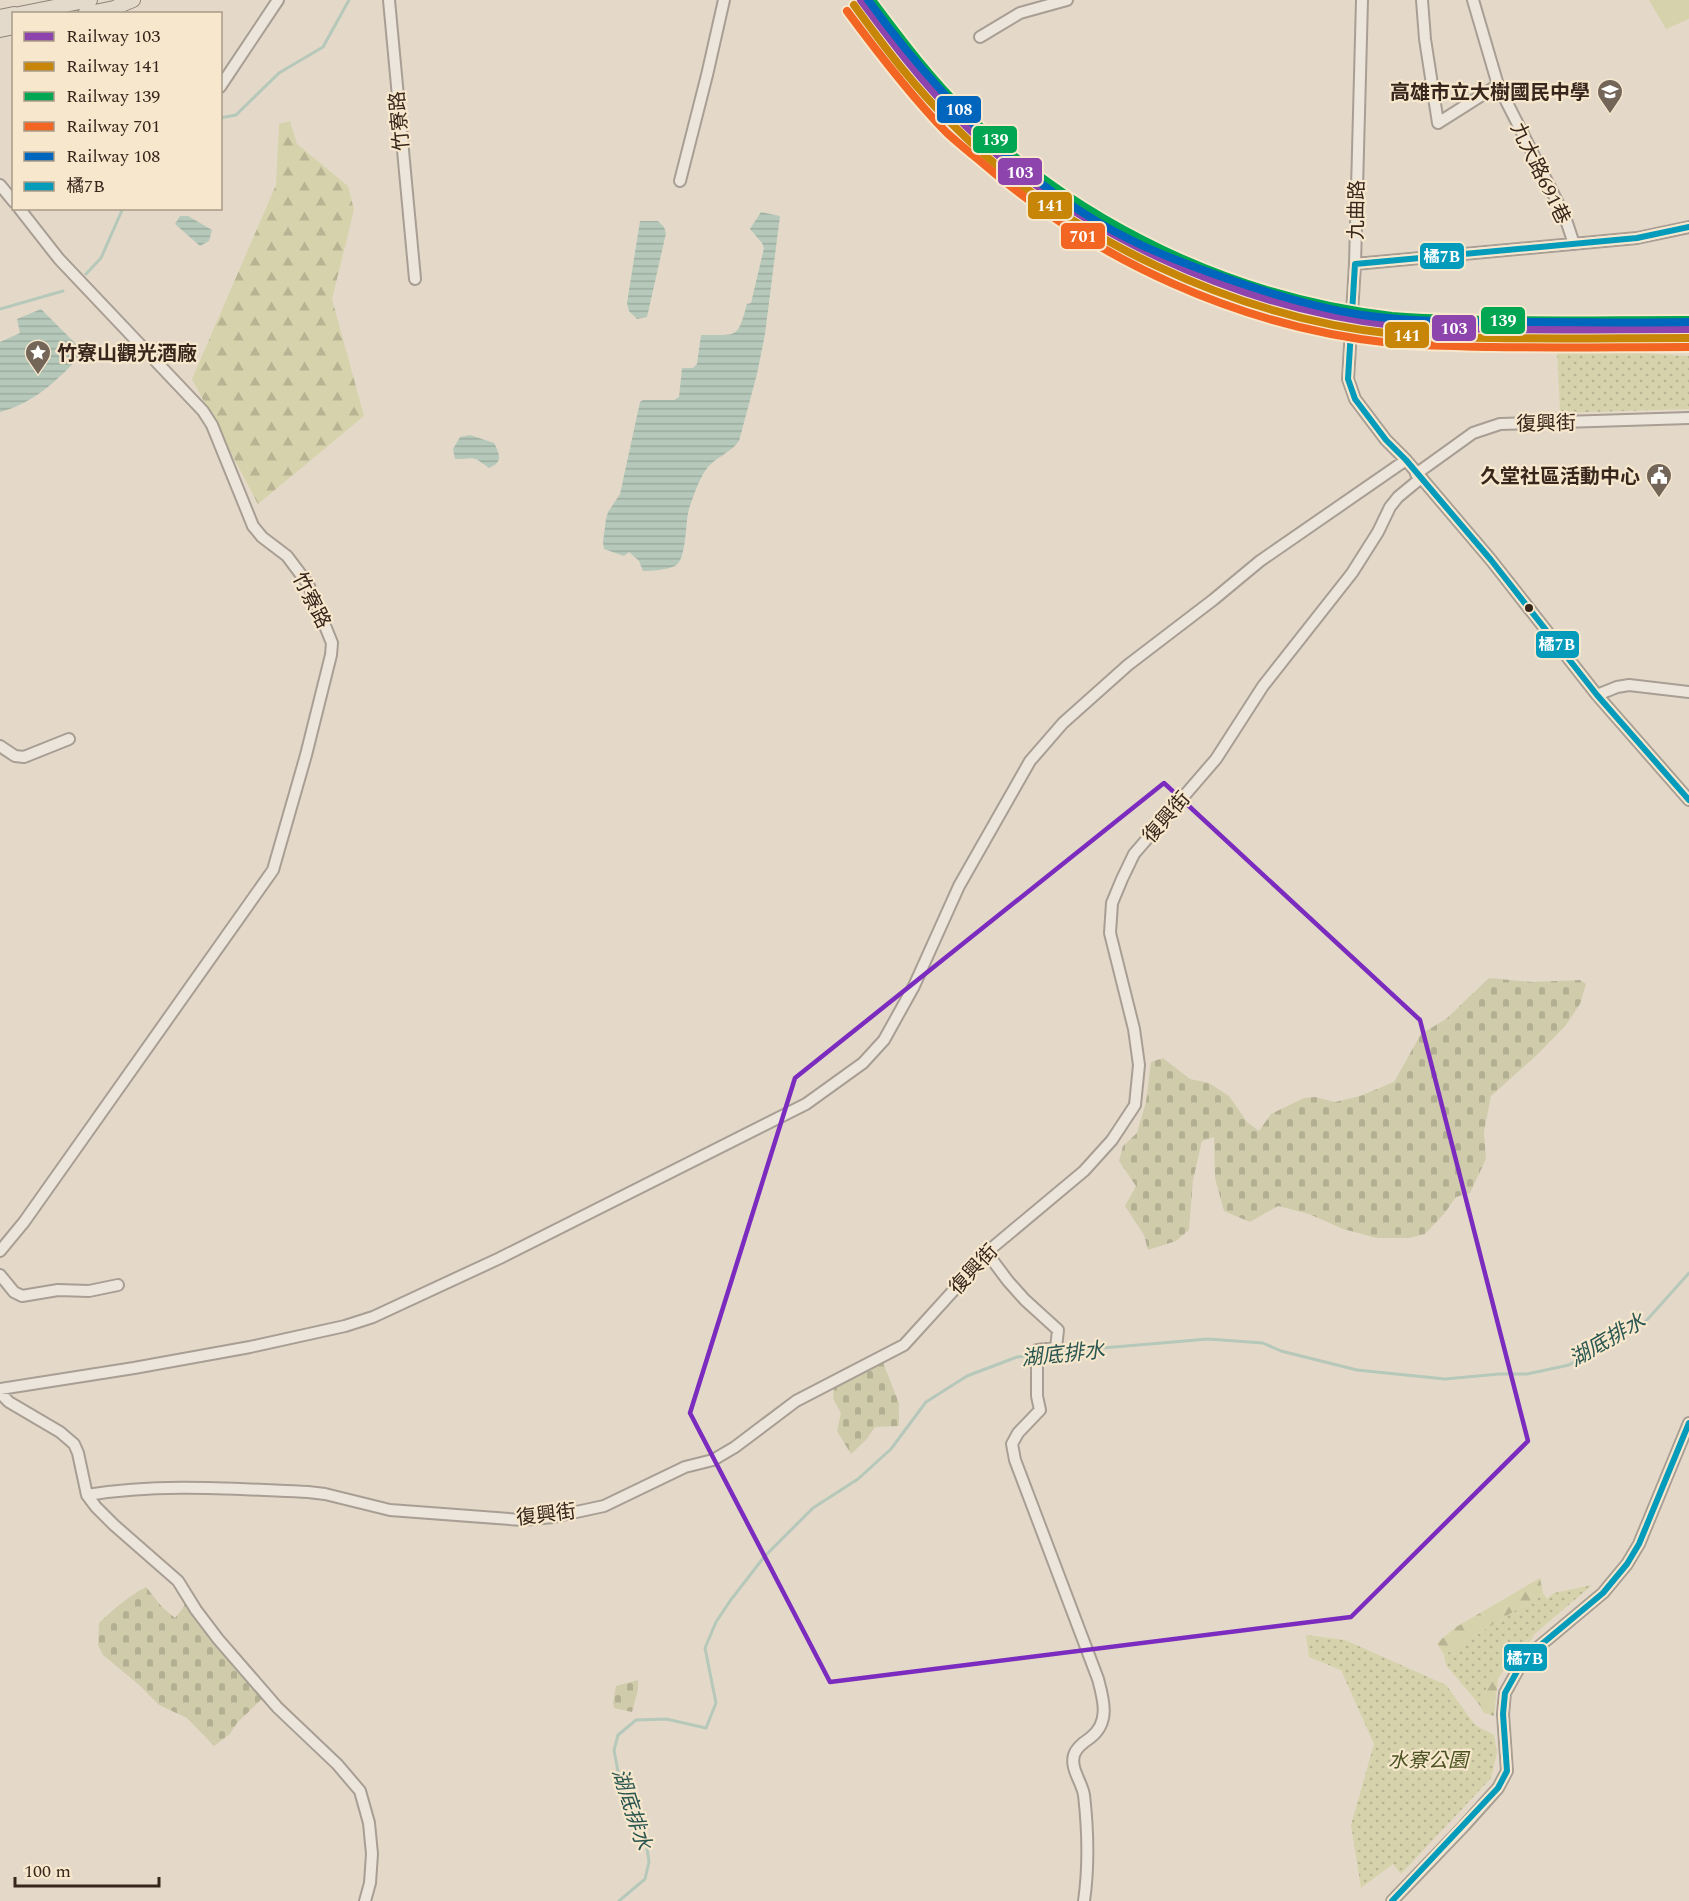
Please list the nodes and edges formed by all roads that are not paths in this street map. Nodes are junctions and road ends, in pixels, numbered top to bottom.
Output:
1 (90, 0) edge
2 (133, 0) edge
3 (278, 0) edge
4 (389, 0) edge
5 (724, 0) edge
6 (1067, 0) edge
7 (1362, 0) edge
8 (1422, 0) edge
9 (1473, 0) edge
10 (29, 12) edge
11 (95, 12) edge
12 (980, 37) dead end
13 (222, 84) edge
14 (1498, 85) junction
15 (680, 181) dead end
16 (0, 185) edge
17 (12, 200) edge
18 (21, 210) edge
19 (1689, 227) edge
20 (1574, 244) junction
21 (1355, 264) junction
22 (415, 279) dead end
23 (1689, 418) edge
24 (1406, 460) junction
25 (1419, 476) junction
26 (1689, 692) edge
27 (1597, 695) junction
28 (69, 739) dead end
29 (0, 746) edge
30 (1689, 800) edge
31 (0, 1251) edge
32 (987, 1253) junction
33 (0, 1275) edge
34 (118, 1284) dead end
35 (0, 1391) edge
36 (1689, 1423) edge
37 (87, 1496) junction
38 (364, 1901) edge
39 (1084, 1901) edge
40 (1392, 1901) edge

1 - 10 main road
2 - 11 main road
3 - 13 street
4 - 22 street, 竹寮路
5 - 15 street
6 - 12 street
7 - 21 street, 九曲路
8 - 14 street
9 - 14 street, 九大路691巷
14 - 20 street, 九大路691巷
16 - 17 street
18 - 31 street, 竹寮路
19 - 20 street, 九曲路
20 - 21 street, 九曲路
21 - 24 street
23 - 25 street, 復興街
24 - 25 street
24 - 35 street
25 - 27 street
25 - 32 street, 復興街
26 - 27 street
27 - 30 street
28 - 29 street
32 - 37 street, 復興街
32 - 39 street
33 - 34 street
35 - 37 street
36 - 40 street
37 - 38 street

